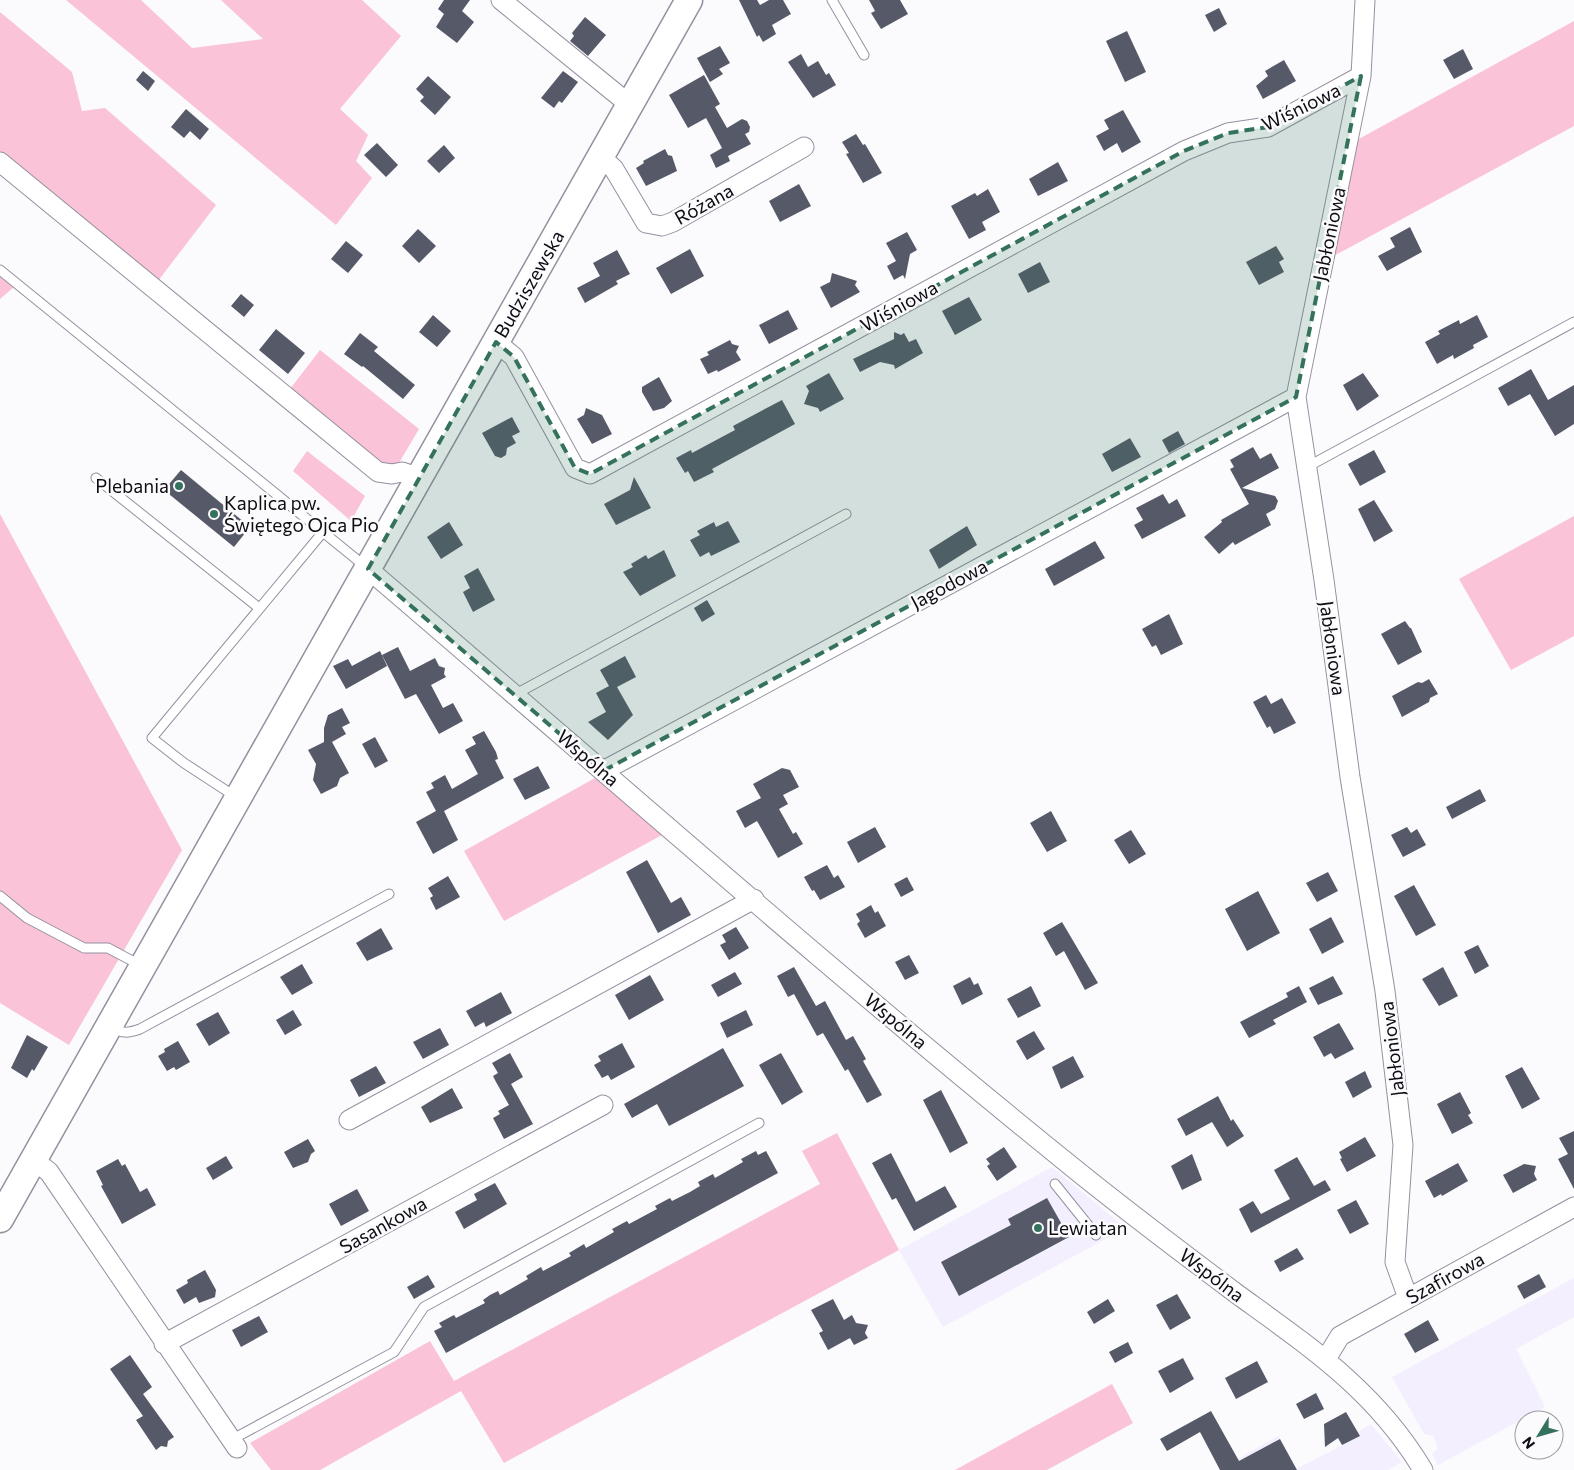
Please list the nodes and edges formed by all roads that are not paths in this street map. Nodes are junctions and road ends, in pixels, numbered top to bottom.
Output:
1 (501, 0) edge
2 (689, 0) edge
3 (832, 0) edge
4 (1365, 0) edge
5 (864, 55) dead end
6 (1361, 76) junction
7 (630, 105) junction
8 (804, 148) dead end
9 (601, 157) junction
10 (0, 162) edge
11 (0, 270) edge
12 (1574, 322) edge
13 (496, 342) junction
14 (1296, 397) junction
15 (1306, 467) junction
16 (96, 478) dead end
17 (419, 478) junction
18 (846, 514) dead end
19 (323, 532) junction
20 (368, 569) junction
21 (259, 608) junction
22 (514, 694) junction
23 (604, 771) junction
24 (238, 798) junction
25 (389, 894) dead end
26 (0, 896) edge
27 (754, 900) junction
28 (142, 966) junction
29 (110, 1026) junction
30 (602, 1105) dead end
31 (349, 1120) dead end
32 (759, 1123) dead end
33 (34, 1160) junction
34 (1055, 1184) dead end
35 (1574, 1207) edge
36 (0, 1219) edge
37 (1096, 1235) dead end
38 (1408, 1298) junction
39 (164, 1344) junction
40 (1326, 1359) junction
41 (234, 1444) joint
42 (1424, 1470) edge

1 - 7 street
2 - 7 street, Budziszewska
3 - 5 lane
4 - 6 street, Jabłoniowa
6 - 13 street, Wiśniowa
6 - 14 street, Jabłoniowa
7 - 9 street, Budziszewska
8 - 9 street, Różana
9 - 13 street, Budziszewska
10 - 17 street
11 - 19 lane
12 - 15 lane
13 - 17 street, Budziszewska
14 - 15 street, Jabłoniowa
14 - 23 street, Jagodowa
15 - 38 street, Jabłoniowa
16 - 21 lane
17 - 20 street, Budziszewska
18 - 22 lane
19 - 20 lane
19 - 21 lane
20 - 22 street, Wspólna
20 - 24 street, Budziszewska
21 - 24 lane
22 - 23 street, Wspólna
23 - 27 street, Wspólna
24 - 28 street, Budziszewska
25 - 29 lane
26 - 28 lane
27 - 31 street
27 - 40 street, Wspólna
28 - 29 street, Budziszewska
29 - 33 street, Budziszewska
30 - 39 street, Sasankowa
32 - 41 lane
33 - 36 street, Budziszewska
33 - 39 street
34 - 37 lane
35 - 38 street, Szafirowa
38 - 40 street, Szafirowa
39 - 41 street
40 - 42 street, Wspólna

